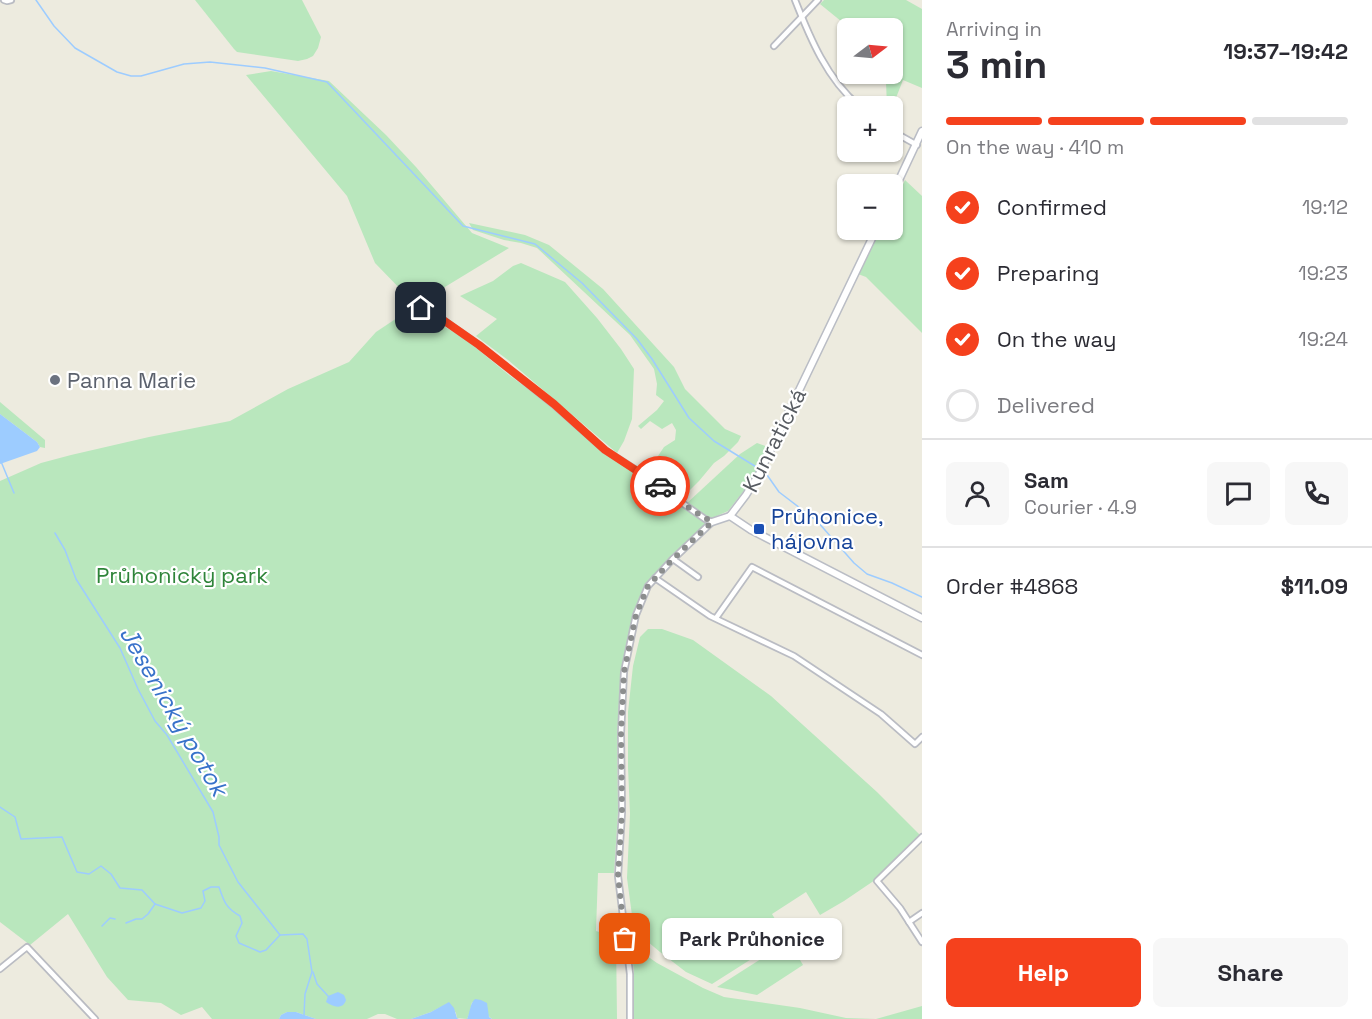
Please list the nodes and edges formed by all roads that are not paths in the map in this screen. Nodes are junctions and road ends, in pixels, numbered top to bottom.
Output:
1 (4, 0) edge
2 (11, 0) edge
3 (795, 0) edge
4 (818, 0) edge
5 (0, 4) edge
6 (802, 16) junction
7 (774, 45) dead end
8 (848, 96) edge
9 (922, 131) edge
10 (903, 137) edge
11 (917, 145) junction
12 (902, 174) edge
13 (871, 240) edge
14 (421, 308) dead end
15 (730, 516) junction
16 (712, 522) junction
17 (673, 560) junction
18 (698, 577) dead end
19 (655, 578) junction
20 (716, 618) junction
21 (922, 618) edge
22 (922, 655) edge
23 (922, 737) edge
24 (922, 837) edge
25 (922, 913) edge
26 (909, 922) junction
27 (922, 942) edge
28 (0, 969) edge
29 (95, 1019) edge
30 (630, 1019) edge

1 - 2 street
1 - 5 street
3 - 6 street
4 - 6 street
6 - 7 street
6 - 8 street
9 - 11 street
10 - 11 street
11 - 12 street
13 - 15 street, Kunratická
14 - 16 street
15 - 16 street
15 - 21 street, Kunratická
16 - 17 street
17 - 18 street
17 - 19 street
19 - 20 street
19 - 30 street
20 - 22 street
20 - 23 street
24 - 26 street
25 - 26 street
26 - 27 street
28 - 29 street

